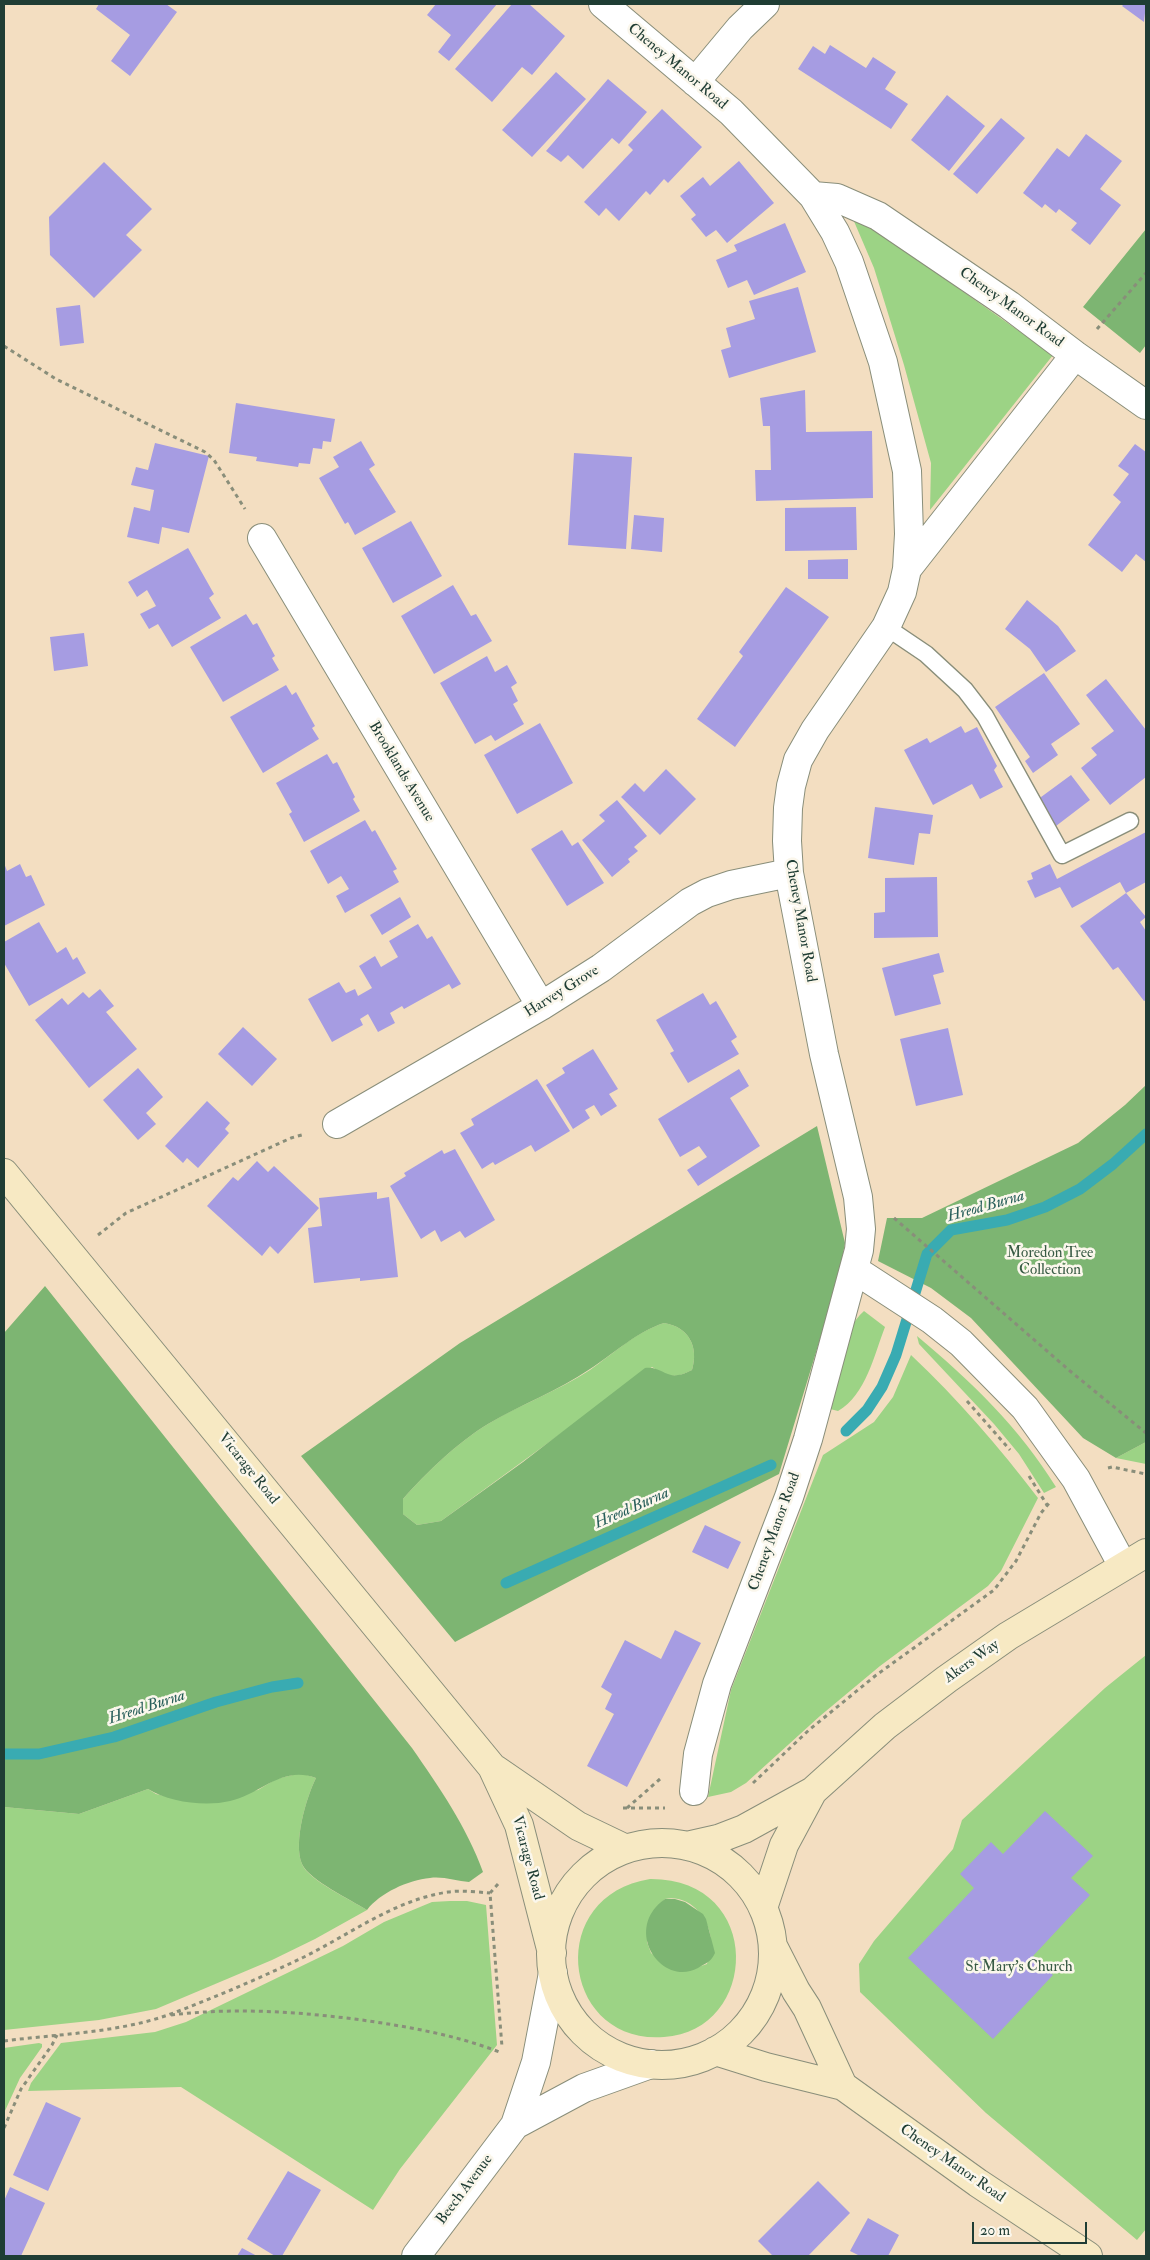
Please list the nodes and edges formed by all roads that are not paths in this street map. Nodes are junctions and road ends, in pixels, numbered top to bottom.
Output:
1 (603, 4) edge
2 (764, 4) edge
3 (695, 82) junction
4 (813, 196) junction
5 (1075, 355) junction
6 (1146, 405) edge
7 (262, 538) road end
8 (907, 569) junction
9 (886, 627) junction
10 (1130, 821) dead end
11 (789, 873) junction
12 (541, 1006) junction
13 (337, 1124) road end
14 (4, 1173) edge
15 (855, 1270) junction
16 (1146, 1553) edge
17 (1123, 1566) junction
18 (492, 1767) junction
19 (694, 1792) dead end
20 (813, 1792) junction
21 (687, 1846) junction
22 (626, 1849) junction
23 (763, 1908) junction
24 (773, 1946) junction
25 (553, 1963) junction
26 (715, 2051) junction
27 (652, 2064) junction
28 (843, 2086) junction
29 (515, 2125) junction
30 (416, 2256) edge
31 (1088, 2256) edge

1 - 3 street, Cheney Manor Road
2 - 3 street
3 - 4 street, Cheney Manor Road
4 - 5 street, Cheney Manor Road
4 - 8 street, Cheney Manor Road
5 - 6 street
5 - 8 street, Cheney Manor Road
7 - 12 street, Brooklands Avenue
8 - 9 street, Cheney Manor Road
9 - 10 lane
9 - 11 street, Cheney Manor Road
11 - 12 street, Harvey Grove
11 - 15 street, Cheney Manor Road
12 - 13 street, Harvey Grove
14 - 18 main road, Vicarage Road
15 - 17 street
15 - 19 street, Cheney Manor Road
16 - 17 main road, Akers Way
17 - 20 main road, Akers Way
18 - 22 main road, Vicarage Road
18 - 25 main road, Vicarage Road
20 - 21 main road, Akers Way
20 - 23 main road, Akers Way
21 - 22 main road
21 - 23 main road
22 - 25 main road
23 - 24 main road
24 - 26 main road, Vicarage Road
24 - 28 main road, Cheney Manor Road
25 - 27 main road, Vicarage Road
25 - 29 street, Beech Avenue
26 - 27 main road, Vicarage Road
26 - 28 main road, Cheney Manor Road
27 - 29 street, Beech Avenue
28 - 31 main road, Cheney Manor Road
29 - 30 street, Beech Avenue

